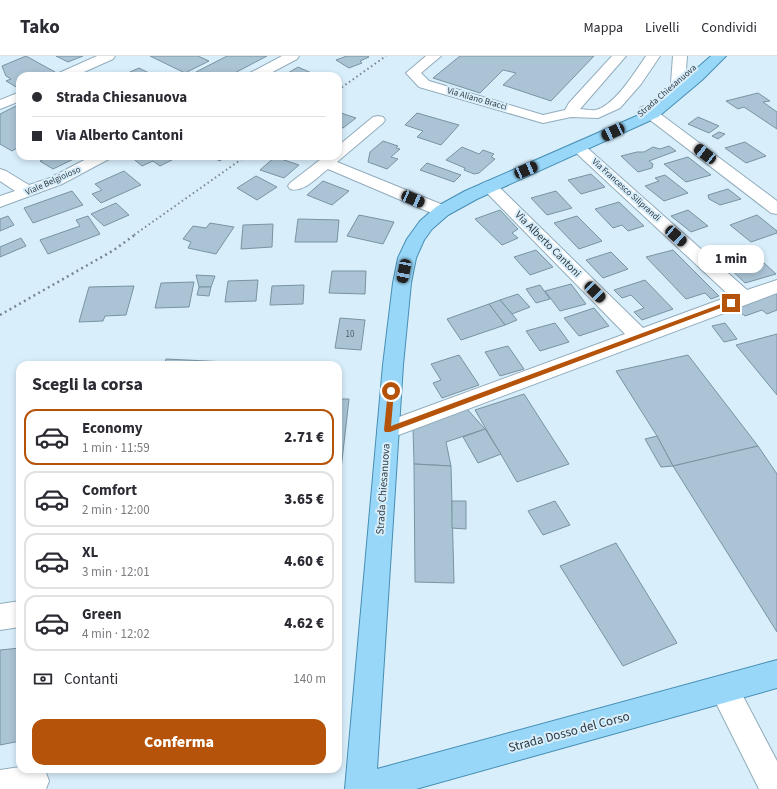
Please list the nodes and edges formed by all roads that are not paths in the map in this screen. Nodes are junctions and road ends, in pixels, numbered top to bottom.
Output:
1 (108, 56) edge
2 (292, 56) edge
3 (434, 56) edge
4 (619, 56) edge
5 (653, 56) edge
6 (680, 56) edge
7 (708, 56) edge
8 (719, 56) edge
9 (73, 72) edge
10 (262, 72) edge
11 (678, 83) junction
12 (16, 98) edge
13 (0, 105) edge
14 (649, 112) junction
15 (571, 113) junction
16 (378, 120) dead end
17 (579, 148) junction
18 (342, 150) edge
19 (96, 160) edge
20 (330, 160) edge
21 (337, 160) edge
22 (0, 174) edge
23 (296, 186) dead end
24 (489, 186) junction
25 (28, 192) junction
26 (0, 202) edge
27 (777, 209) edge
28 (442, 211) junction
29 (777, 286) edge
30 (744, 298) junction
31 (640, 337) junction
32 (388, 430) junction
33 (16, 615) edge
34 (0, 617) edge
35 (777, 674) edge
36 (724, 689) junction
37 (34, 780) edge
38 (0, 785) edge
39 (360, 789) edge
40 (775, 789) edge

1 - 9 street
2 - 10 street
3 - 15 street, Via Aliano Bracci
4 - 15 street
5 - 15 street, Via Aliano Bracci
6 - 11 street
7 - 11 main road, Strada Chiesanuova
8 - 14 main road, Strada Chiesanuova
11 - 14 main road, Strada Chiesanuova
12 - 13 street
14 - 17 main road, Strada Chiesanuova
14 - 27 street
16 - 18 street
17 - 24 main road, Strada Chiesanuova
17 - 30 street, Via Francesco Siliprandi
19 - 25 street, Viale Belgioioso
20 - 23 street
21 - 28 street
22 - 25 street
24 - 28 main road, Strada Chiesanuova
24 - 31 street, Via Alberto Cantoni
25 - 26 street, Viale Belgioioso
28 - 32 main road, Strada Chiesanuova
29 - 30 street
30 - 31 street
31 - 32 street
32 - 39 main road, Strada Chiesanuova
33 - 34 street
35 - 36 main road, Strada Dosso del Corso
36 - 39 main road, Strada Dosso del Corso
36 - 40 street
37 - 38 street

